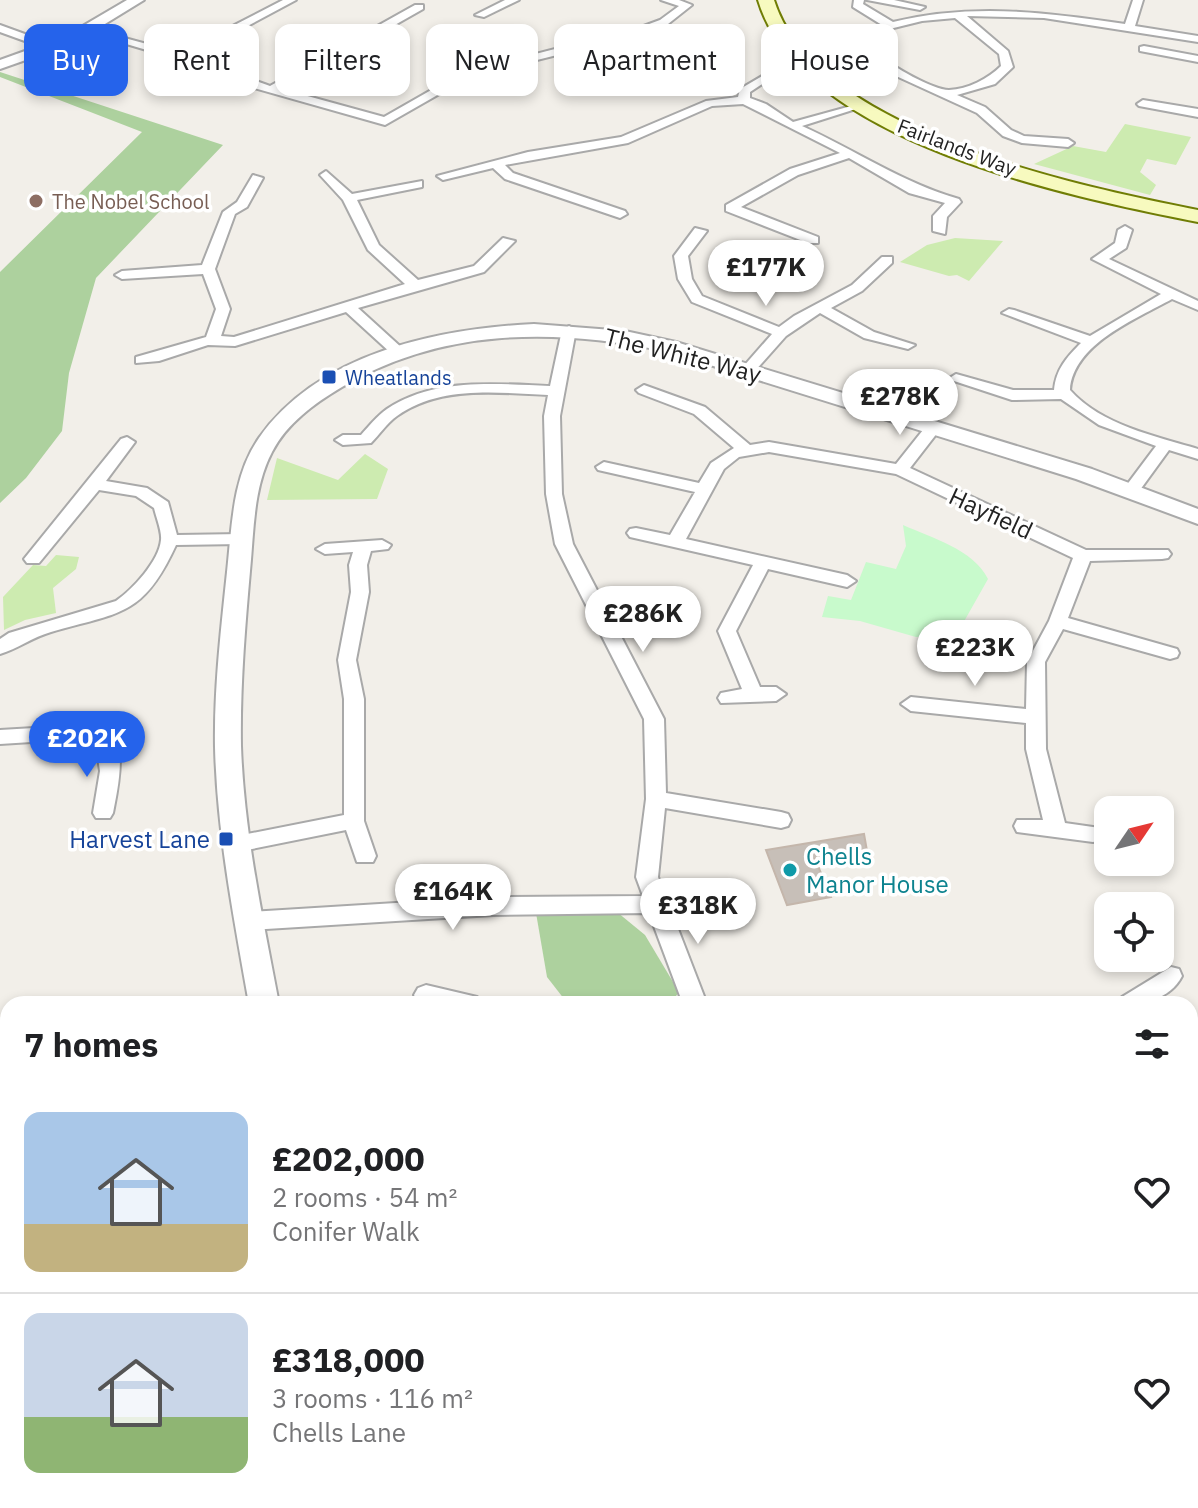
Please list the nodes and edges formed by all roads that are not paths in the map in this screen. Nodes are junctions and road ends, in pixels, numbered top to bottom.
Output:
1 (137, 0) edge
2 (291, 0) edge
3 (514, 0) edge
4 (666, 0) edge
5 (766, 0) edge
6 (859, 0) edge
7 (872, 0) edge
8 (1138, 0) edge
9 (419, 7) dead end
10 (920, 7) dead end
11 (956, 13) junction
12 (480, 15) dead end
13 (95, 24) edge
14 (245, 24) edge
15 (660, 24) edge
16 (777, 24) edge
17 (889, 24) edge
18 (898, 25) edge
19 (0, 28) edge
20 (1129, 28) junction
21 (1000, 34) dead end
22 (1170, 35) junction
23 (984, 36) junction
24 (24, 37) edge
25 (1198, 39) edge
26 (1144, 49) dead end
27 (554, 52) edge
28 (1160, 52) junction
29 (24, 57) edge
30 (1198, 59) edge
31 (0, 65) edge
32 (898, 73) edge
33 (761, 80) edge
34 (259, 86) edge
35 (271, 90) junction
36 (947, 94) junction
37 (846, 96) edge
38 (744, 100) junction
39 (1143, 104) dead end
40 (858, 105) junction
41 (1198, 113) edge
42 (1011, 118) dead end
43 (994, 120) junction
44 (385, 121) junction
45 (791, 126) junction
46 (371, 130) dead end
47 (624, 140) junction
48 (1068, 143) dead end
49 (636, 147) dead end
50 (850, 154) junction
51 (496, 164) junction
52 (326, 175) dead end
53 (443, 176) dead end
54 (257, 178) dead end
55 (417, 184) dead end
56 (349, 198) junction
57 (620, 214) dead end
58 (1198, 216) edge
59 (1125, 230) dead end
60 (700, 231) dead end
61 (940, 231) dead end
62 (813, 240) dead end
63 (526, 244) dead end
64 (1099, 259) junction
65 (887, 260) dead end
66 (1082, 268) dead end
67 (208, 269) junction
68 (122, 275) dead end
69 (415, 285) junction
70 (1172, 294) junction
71 (1198, 306) edge
72 (349, 307) junction
73 (821, 308) junction
74 (1009, 313) dead end
75 (569, 330) junction
76 (781, 333) junction
77 (213, 337) junction
78 (1090, 341) junction
79 (908, 345) dead end
80 (397, 351) junction
81 (141, 360) dead end
82 (748, 370) junction
83 (956, 379) dead end
84 (644, 390) dead end
85 (555, 391) junction
86 (1063, 394) junction
87 (933, 428) junction
88 (343, 440) dead end
89 (127, 442) dead end
90 (1166, 444) junction
91 (745, 450) junction
92 (1198, 454) edge
93 (604, 467) dead end
94 (900, 470) junction
95 (95, 484) junction
96 (704, 489) junction
97 (1131, 490) junction
98 (1198, 517) edge
99 (636, 533) dead end
100 (242, 539) junction
101 (170, 540) junction
102 (676, 541) junction
103 (325, 549) dead end
104 (1162, 554) dead end
105 (1083, 556) junction
106 (33, 559) dead end
107 (854, 561) dead end
108 (763, 562) junction
109 (1058, 621) junction
110 (0, 648) edge
111 (1170, 653) dead end
112 (753, 693) junction
113 (776, 694) dead end
114 (728, 698) dead end
115 (911, 704) dead end
116 (1035, 717) junction
117 (0, 737) edge
118 (656, 799) junction
119 (103, 813) dead end
120 (781, 820) dead end
121 (354, 821) junction
122 (1024, 826) dead end
123 (1056, 829) junction
124 (1093, 834) dead end
125 (237, 844) junction
126 (365, 856) dead end
127 (658, 904) junction
128 (248, 921) junction
129 (1171, 976) dead end
130 (426, 995) dead end
131 (262, 996) edge
132 (431, 996) edge
133 (692, 996) edge
134 (1142, 996) edge

1 - 13 street
2 - 14 street
3 - 12 street
4 - 15 street
5 - 16 main road, Fairlands Way
6 - 17 street
7 - 10 street
8 - 20 street
9 - 35 street
11 - 18 street
11 - 20 street
11 - 23 street
19 - 24 street
20 - 22 street
21 - 23 street
22 - 25 street
22 - 28 street
23 - 36 street
26 - 28 street
27 - 44 street
28 - 30 street
29 - 31 street
32 - 36 street
33 - 38 street
34 - 35 street
35 - 44 street
36 - 43 street
37 - 40 main road, Fairlands Way
38 - 45 street
38 - 47 street
39 - 41 street
40 - 45 street
40 - 58 main road, Fairlands Way
42 - 43 street
43 - 48 street
44 - 46 street
45 - 50 street
47 - 49 street
47 - 51 street
50 - 61 street
50 - 62 street
51 - 53 street
51 - 57 street
52 - 56 street
54 - 67 street
55 - 56 street
56 - 69 street
59 - 64 street
60 - 76 street
63 - 69 street
64 - 66 street
64 - 70 street
65 - 73 street
67 - 68 street
67 - 77 street
69 - 72 street
70 - 71 street
70 - 78 street
72 - 77 street
72 - 80 street
73 - 76 street
73 - 79 street
74 - 78 street
75 - 80 street, The White Way
75 - 82 street, The White Way
75 - 85 street
76 - 82 street
77 - 81 street
78 - 86 street
80 - 100 street, The White Way
82 - 87 street, The White Way
83 - 86 street
84 - 91 street
85 - 88 street
85 - 118 street
86 - 90 street
87 - 94 street
87 - 97 street, The White Way
89 - 95 street
90 - 92 street
90 - 97 street
91 - 94 street, Hayfield
91 - 96 street
93 - 96 street
94 - 105 street, Hayfield
95 - 101 street
95 - 106 street
96 - 102 street
97 - 98 street, The White Way
99 - 102 street
100 - 101 street
100 - 125 street, The White Way
101 - 110 street
102 - 108 street
103 - 121 street
104 - 105 street, Hayfield
105 - 109 street
107 - 108 street
108 - 112 street
109 - 111 street
109 - 116 street
112 - 113 street
112 - 114 street
115 - 116 street
116 - 123 street
117 - 119 street
118 - 120 street
118 - 127 street
121 - 125 street
121 - 126 street
122 - 123 street
123 - 124 street
125 - 128 street, The White Way
127 - 128 street
127 - 133 street
128 - 131 street, The White Way
129 - 134 street
130 - 132 street

